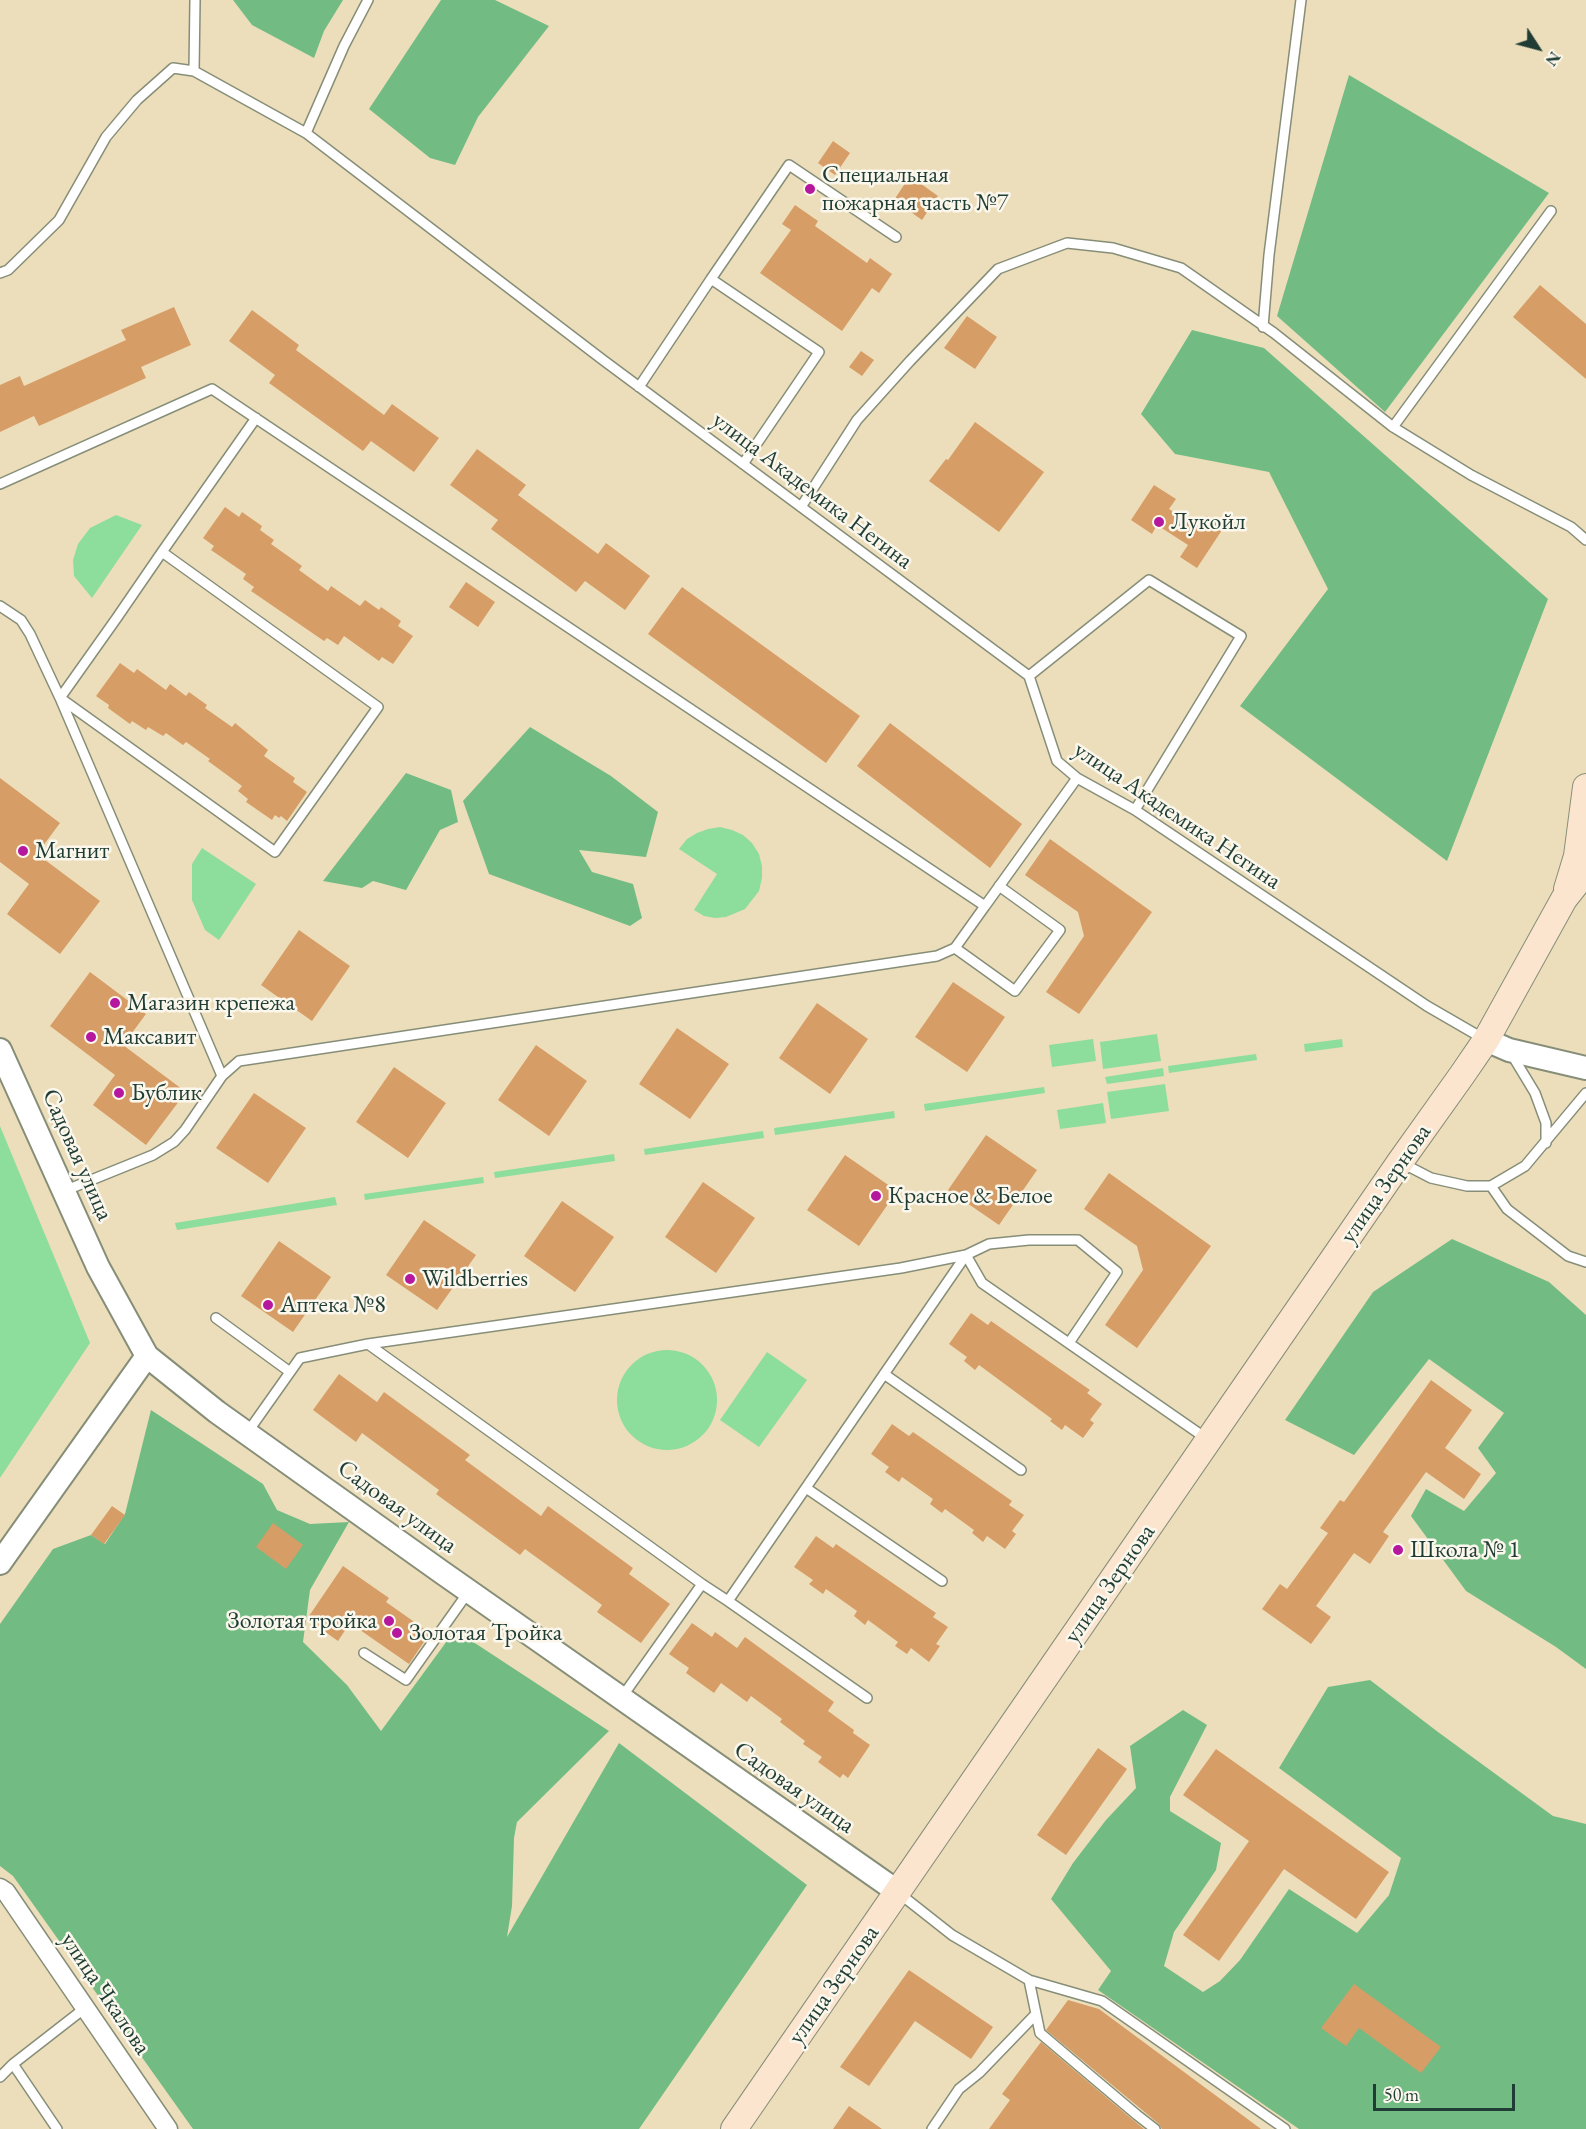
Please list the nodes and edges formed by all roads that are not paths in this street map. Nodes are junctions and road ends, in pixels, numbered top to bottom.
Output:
1 (195, 0) edge
2 (368, 0) edge
3 (1301, 0) edge
4 (194, 71) junction
5 (306, 133) junction
6 (1551, 211) dead end
7 (896, 237) dead end
8 (0, 273) edge
9 (711, 279) junction
10 (1263, 327) junction
11 (639, 387) junction
12 (256, 418) junction
13 (1393, 427) junction
14 (743, 464) junction
15 (0, 484) edge
16 (801, 507) junction
17 (1586, 540) edge
18 (162, 552) junction
19 (0, 606) edge
20 (1029, 676) junction
21 (60, 698) junction
22 (1077, 778) junction
23 (1586, 787) edge
24 (1135, 810) junction
25 (1583, 856) edge
26 (999, 886) junction
27 (985, 906) junction
28 (955, 948) junction
29 (1497, 1045) junction
30 (0, 1050) edge
31 (1586, 1068) edge
32 (222, 1076) junction
33 (1586, 1093) edge
34 (1546, 1143) junction
35 (1400, 1162) junction
36 (1491, 1186) junction
37 (64, 1191) junction
38 (966, 1255) junction
39 (1586, 1262) edge
40 (216, 1318) dead end
41 (1069, 1343) junction
42 (368, 1344) junction
43 (147, 1356) junction
44 (290, 1372) junction
45 (884, 1374) junction
46 (247, 1432) junction
47 (1209, 1441) junction
48 (1021, 1470) dead end
49 (806, 1488) junction
50 (0, 1563) edge
51 (942, 1581) dead end
52 (702, 1584) junction
53 (469, 1592) junction
54 (728, 1601) junction
55 (364, 1653) dead end
56 (867, 1698) dead end
57 (621, 1699) junction
58 (0, 1888) edge
59 (898, 1892) junction
60 (1029, 1980) junction
61 (85, 2008) junction
62 (1036, 2014) junction
63 (14, 2064) junction
64 (0, 2077) edge
65 (57, 2129) edge
66 (168, 2129) edge
67 (735, 2129) edge
68 (932, 2129) edge
69 (1155, 2129) edge
70 (1285, 2129) edge

1 - 4 lane
2 - 5 lane
3 - 10 lane
4 - 5 lane, улица Академика Негина
4 - 8 lane
5 - 11 lane, улица Академика Негина
6 - 13 lane
7 - 9 lane
9 - 11 lane
9 - 14 lane
10 - 13 lane
10 - 16 lane
11 - 14 lane, улица Академика Негина
12 - 15 lane
12 - 18 lane
12 - 27 lane
13 - 17 lane
14 - 16 lane, улица Академика Негина
16 - 20 lane, улица Академика Негина
18 - 21 lane
18 - 21 lane
19 - 21 lane
20 - 22 lane, улица Академика Негина
20 - 24 lane
21 - 32 lane
22 - 24 lane, улица Академика Негина
22 - 26 lane
23 - 25 main road, улица Зернова
24 - 29 lane, улица Академика Негина
25 - 29 main road, улица Зернова
26 - 27 lane
26 - 28 lane
27 - 28 lane
28 - 32 lane
29 - 31 street
29 - 34 lane
29 - 35 main road, улица Зернова
30 - 37 street, Садовая улица
32 - 37 lane
33 - 34 lane
34 - 36 lane
35 - 36 lane
35 - 47 main road, улица Зернова
36 - 39 lane
37 - 43 street, Садовая улица
38 - 41 lane
38 - 41 lane
38 - 42 lane
38 - 45 lane
40 - 44 lane
41 - 47 lane
42 - 44 lane
42 - 52 lane
43 - 46 street, Садовая улица
43 - 50 street
44 - 46 lane
45 - 48 lane
45 - 49 lane
46 - 53 street, Садовая улица
47 - 59 main road, улица Зернова
49 - 51 lane
49 - 54 lane
52 - 54 lane
52 - 57 lane
53 - 55 lane
53 - 57 street, Садовая улица
54 - 56 lane
57 - 59 street, Садовая улица
58 - 61 street, улица Чкалова
59 - 60 lane
59 - 67 main road, улица Зернова
60 - 62 lane
60 - 70 lane
61 - 63 lane
61 - 66 street, улица Чкалова
62 - 68 lane
62 - 69 lane
63 - 64 lane
63 - 65 lane

